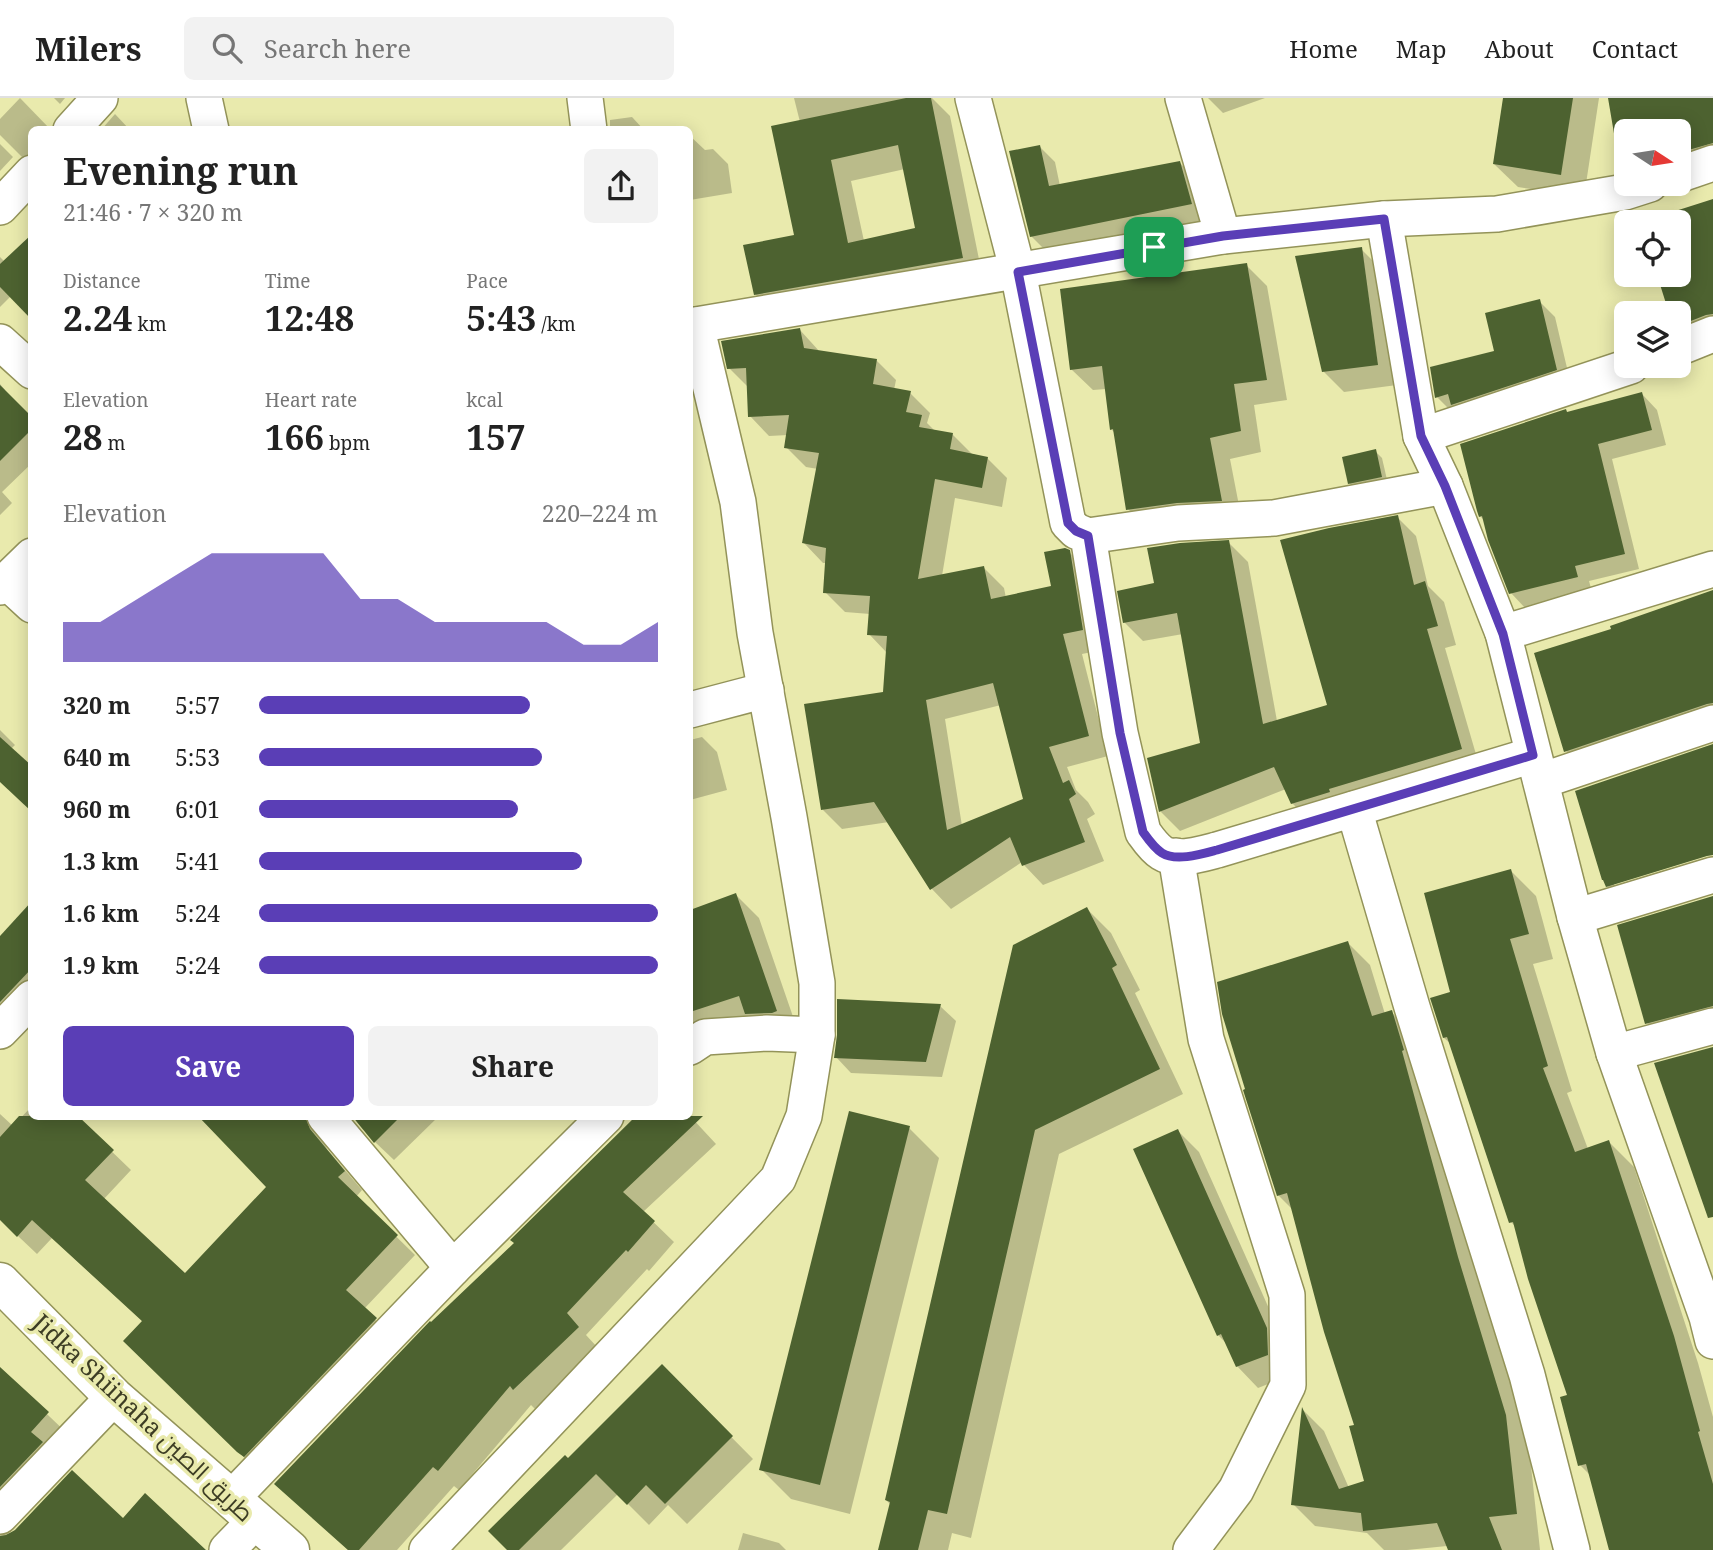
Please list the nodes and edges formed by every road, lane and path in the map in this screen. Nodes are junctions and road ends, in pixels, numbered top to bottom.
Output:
1 (100, 98) edge
2 (204, 98) edge
3 (585, 98) edge
4 (973, 98) edge
5 (1183, 98) edge
6 (75, 126) edge
7 (210, 126) edge
8 (588, 126) edge
9 (1713, 163) edge
10 (1691, 171) edge
11 (28, 177) edge
12 (1614, 194) edge
13 (0, 207) edge
14 (1384, 219) junction
15 (1223, 236) junction
16 (1018, 272) junction
17 (693, 326) edge
18 (1713, 334) edge
19 (0, 342) edge
20 (1691, 343) edge
21 (28, 367) edge
22 (1614, 372) edge
23 (1421, 436) junction
24 (1445, 486) junction
25 (1088, 536) junction
26 (28, 560) edge
27 (1713, 569) edge
28 (3, 584) edge
29 (28, 603) edge
30 (1503, 634) junction
31 (766, 690) junction
32 (693, 709) edge
33 (1713, 723) edge
34 (1537, 768) junction
35 (1354, 809) junction
36 (1176, 856) junction
37 (1713, 875) edge
38 (1575, 917) junction
39 (28, 1002) edge
40 (1713, 1026) edge
41 (0, 1031) edge
42 (817, 1035) junction
43 (693, 1045) edge
44 (1614, 1054) junction
45 (329, 1120) edge
46 (595, 1120) edge
47 (453, 1268) junction
48 (0, 1282) edge
49 (1713, 1341) edge
50 (114, 1396) junction
51 (244, 1510) junction
52 (0, 1516) edge
53 (227, 1550) edge
54 (290, 1550) edge
55 (427, 1550) edge
56 (1191, 1550) edge
57 (1572, 1550) edge

1 - 6 street
2 - 7 street
3 - 8 street
4 - 16 street
5 - 15 street
9 - 10 street
11 - 13 street
12 - 14 street
14 - 15 street
14 - 23 street
15 - 16 street
16 - 17 street
16 - 25 street
17 - 31 street
18 - 20 street
19 - 21 street
22 - 23 street
23 - 24 street
24 - 25 street
24 - 30 street
25 - 36 street
26 - 28 street
27 - 30 street
28 - 29 street
30 - 34 street
31 - 32 street
31 - 42 street
33 - 34 street
34 - 35 street
34 - 38 street
35 - 36 street
35 - 57 street
36 - 56 street
37 - 38 street
38 - 44 street
39 - 41 street
40 - 44 street
42 - 43 street
42 - 55 street
44 - 49 street
45 - 47 street
46 - 47 street
47 - 51 street
48 - 50 main road, Jidka Shiinaha طريق الصين
50 - 51 main road, Jidka Shiinaha طريق الصين
50 - 52 street
51 - 53 street
51 - 54 main road, Jidka Shiinaha طريق الصين

